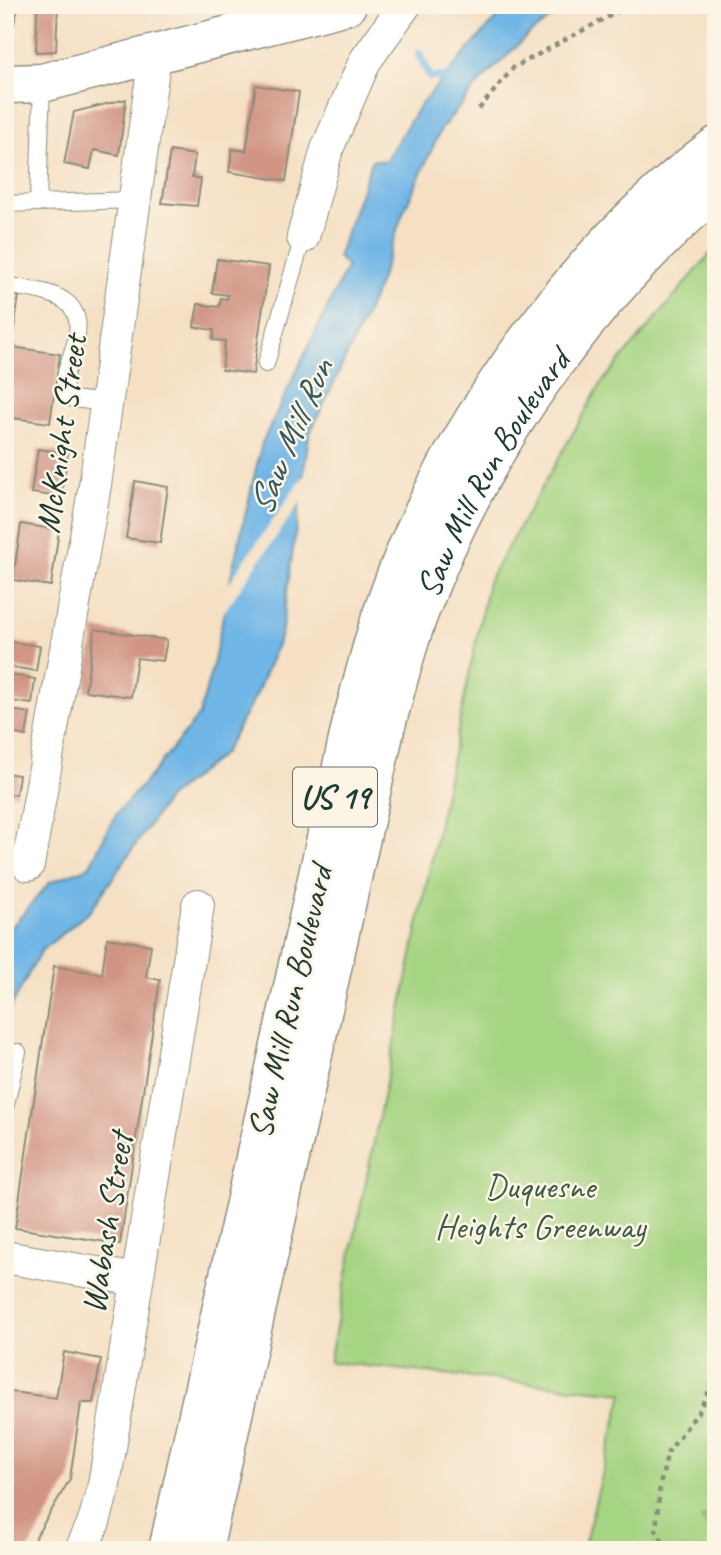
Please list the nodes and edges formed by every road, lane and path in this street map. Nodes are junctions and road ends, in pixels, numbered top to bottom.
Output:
1 (347, 5) edge
2 (405, 5) edge
3 (630, 5) edge
4 (155, 55) junction
5 (24, 83) edge
6 (479, 109) dead end
7 (716, 146) edge
8 (716, 190) edge
9 (134, 201) junction
10 (38, 203) junction
11 (5, 204) edge
12 (303, 237) joint
13 (5, 285) edge
14 (266, 364) dead end
15 (106, 403) junction
16 (28, 865) dead end
17 (198, 905) dead end
18 (18, 1052) dead end
19 (5, 1108) edge
20 (5, 1257) edge
21 (137, 1280) junction
22 (716, 1377) edge
23 (81, 1550) edge
24 (168, 1550) edge
25 (203, 1550) edge
26 (667, 1550) edge

1 - 4 main road
2 - 12 street
3 - 6 path
4 - 5 main road
4 - 9 street, McKnight Street
5 - 10 lane
7 - 24 main road, Saw Mill Run Boulevard / US 19
8 - 25 main road, Saw Mill Run Boulevard / US 19
9 - 10 lane
9 - 15 street, McKnight Street
10 - 11 lane
12 - 14 lane
13 - 15 lane
15 - 16 street, McKnight Street
17 - 21 street, Wabash Street
18 - 19 lane
20 - 21 street
21 - 23 street, Wabash Street
22 - 26 path

